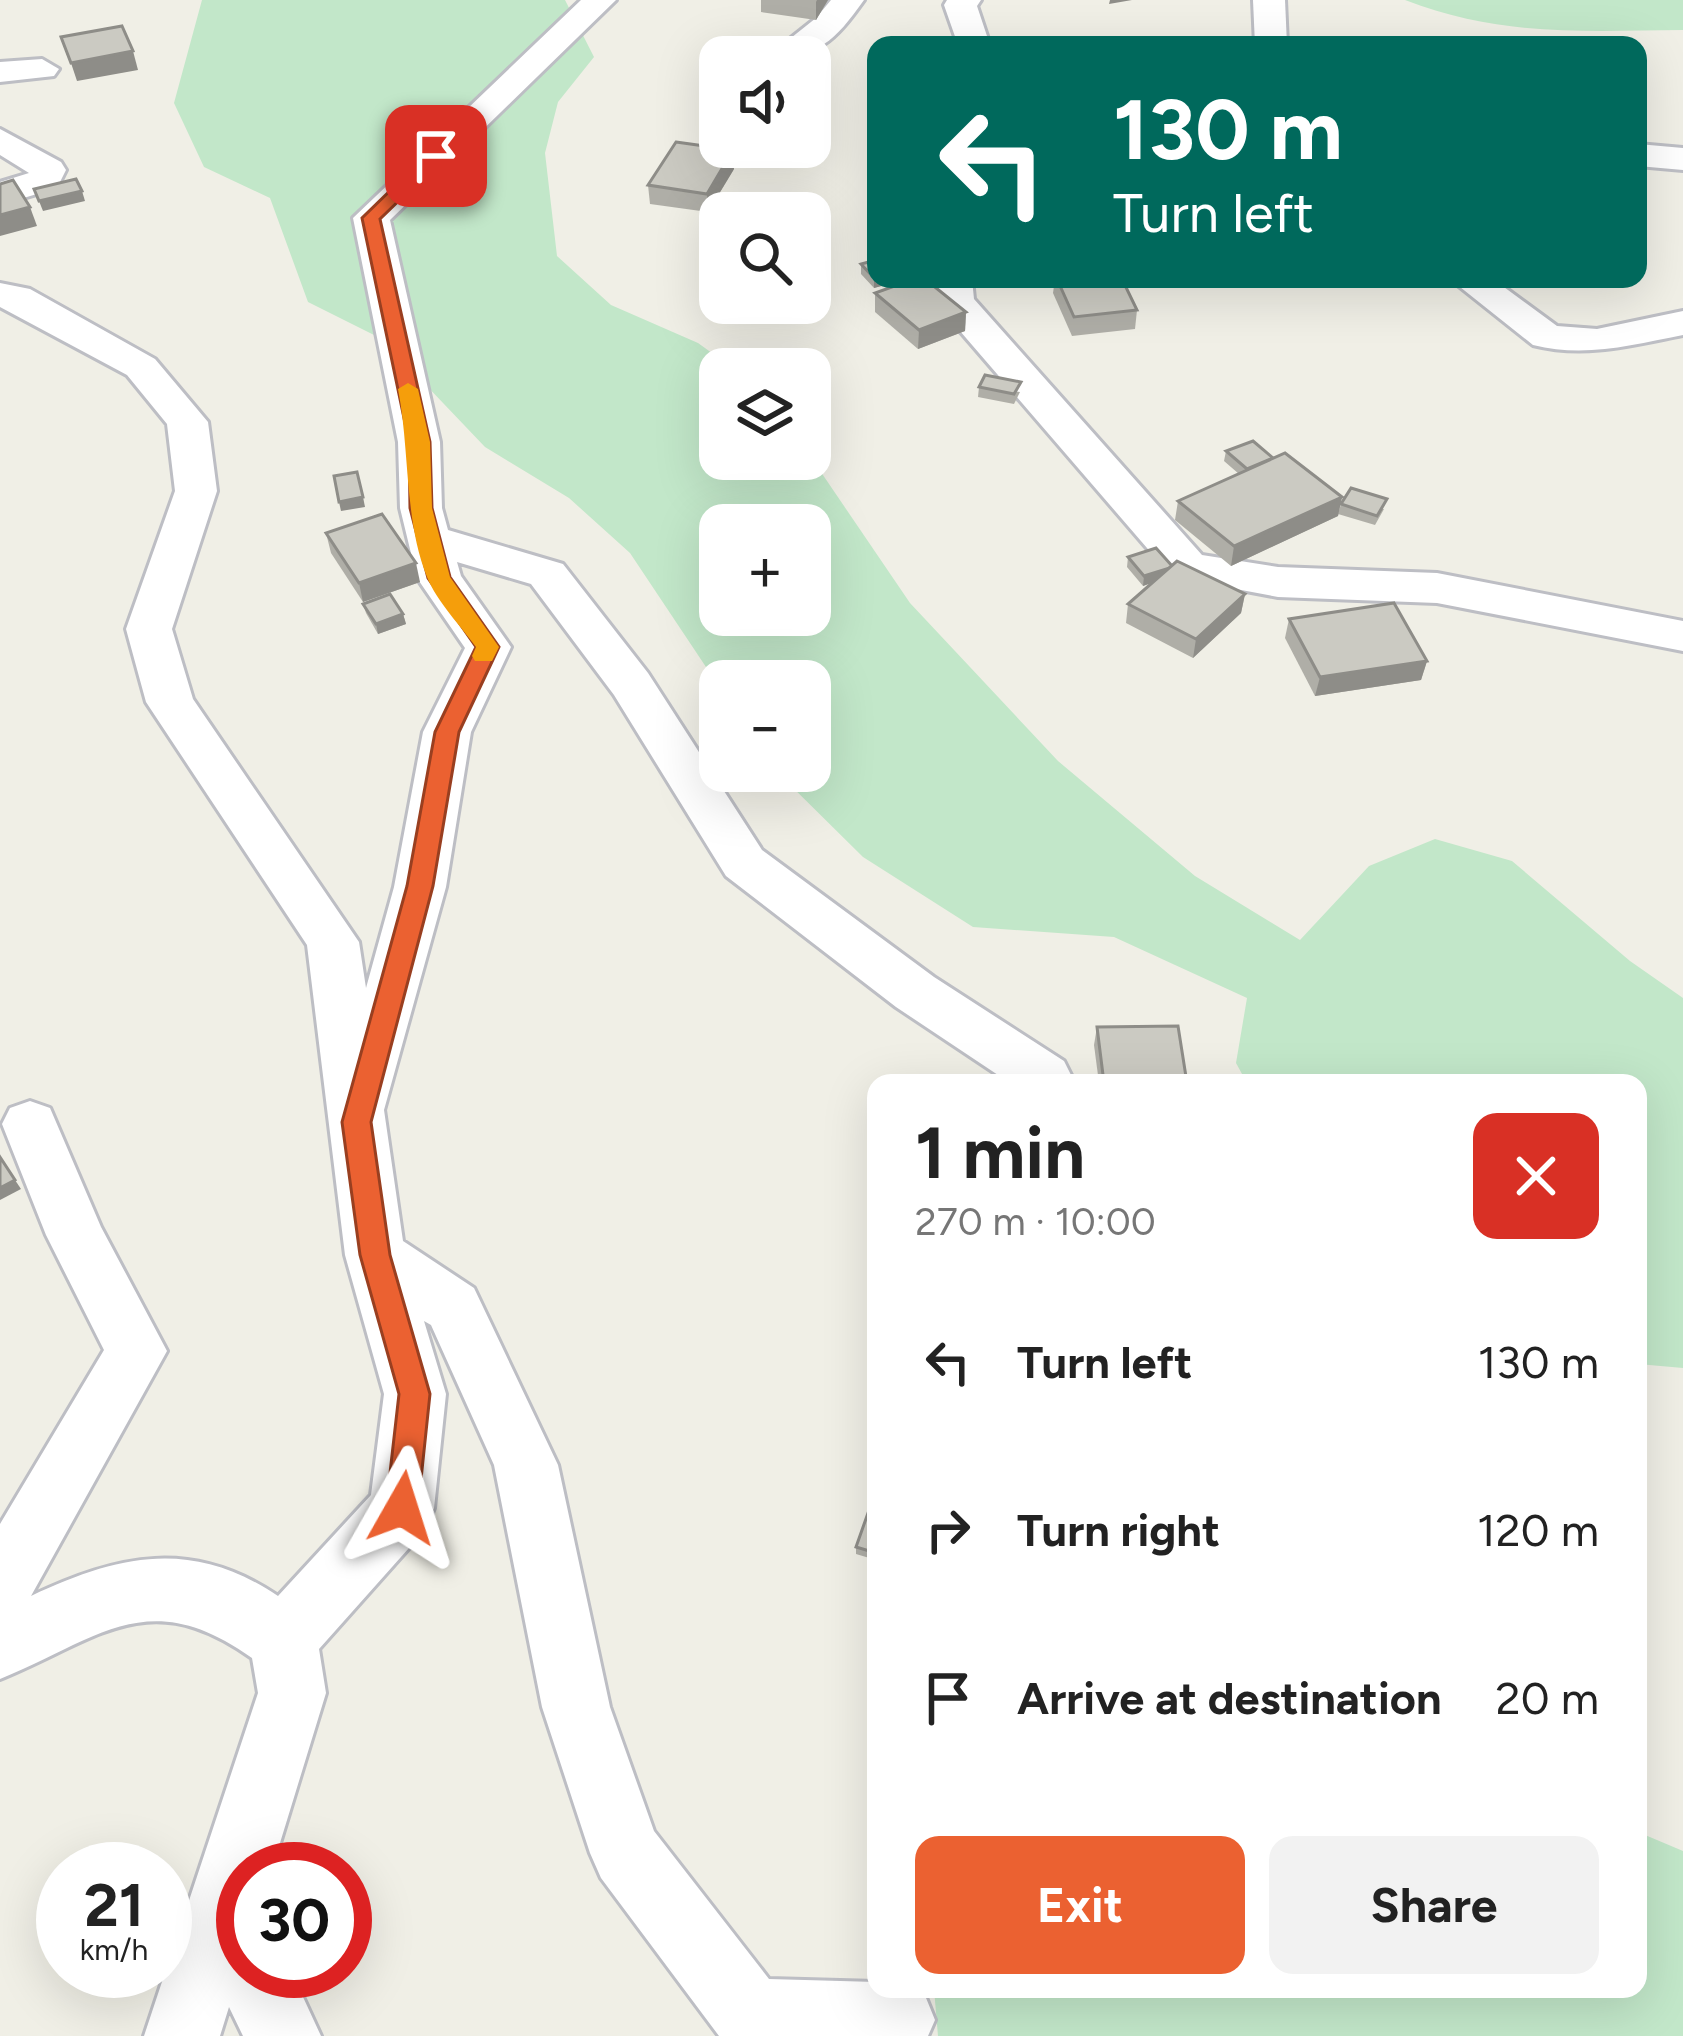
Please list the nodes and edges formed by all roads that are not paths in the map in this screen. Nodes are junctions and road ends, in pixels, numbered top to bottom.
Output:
1 (600, 0) edge
2 (848, 0) edge
3 (965, 0) edge
4 (1269, 0) edge
5 (813, 36) edge
6 (971, 36) edge
7 (1271, 36) edge
8 (42, 69) dead end
9 (0, 72) edge
10 (0, 140) edge
11 (1647, 156) edge
12 (1683, 159) edge
13 (0, 194) edge
14 (954, 288) edge
15 (1481, 288) edge
16 (0, 295) edge
17 (1683, 323) edge
18 (429, 538) junction
19 (1683, 636) edge
20 (1039, 1074) edge
21 (356, 1122) junction
22 (30, 1124) dead end
23 (375, 1255) junction
24 (0, 1586) edge
25 (269, 1628) junction
26 (0, 1646) edge
27 (261, 1842) edge
28 (216, 1982) edge
29 (265, 1998) edge
30 (897, 2020) dead end
31 (182, 2036) edge
32 (283, 2036) edge

1 - 18 street
2 - 5 street
3 - 6 street
4 - 7 street
8 - 9 street
10 - 13 street
11 - 12 street
14 - 19 street
15 - 17 street
16 - 21 street
18 - 20 street
18 - 21 street
21 - 23 street
22 - 24 street
23 - 25 street
23 - 30 street
25 - 26 street
25 - 27 street
28 - 31 street
29 - 32 street

